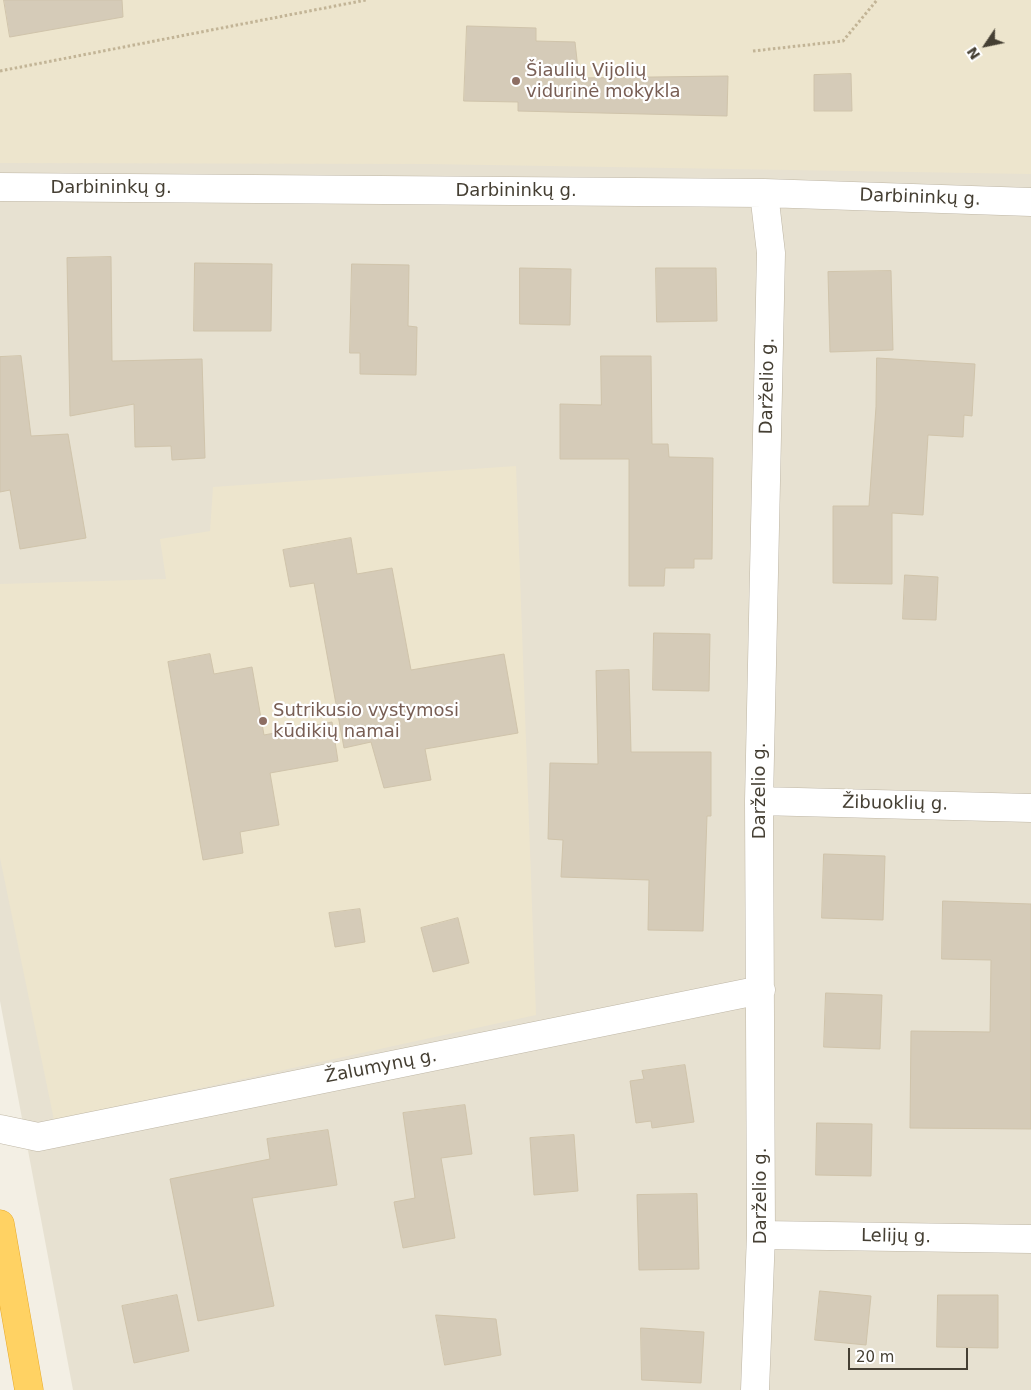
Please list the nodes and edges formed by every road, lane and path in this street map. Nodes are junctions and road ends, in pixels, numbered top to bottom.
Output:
1 (366, 0) edge
2 (877, 0) edge
3 (753, 51) dead end
4 (0, 71) edge
5 (0, 187) edge
6 (764, 193) junction
7 (1031, 202) edge
8 (759, 801) junction
9 (1031, 808) edge
10 (761, 990) junction
11 (0, 1129) edge
12 (0, 1224) edge
13 (761, 1235) junction
14 (1031, 1239) edge
15 (29, 1390) edge
16 (755, 1390) edge

1 - 4 path
2 - 3 path
5 - 6 street, Darbininkų g.
6 - 7 street, Darbininkų g.
6 - 8 street, Darželio g.
8 - 9 street, Žibuoklių g.
8 - 10 street, Darželio g.
10 - 11 street, Žalumynų g.
10 - 13 street, Darželio g.
12 - 15 highway
13 - 14 street, Lelijų g.
13 - 16 street, Darželio g.

